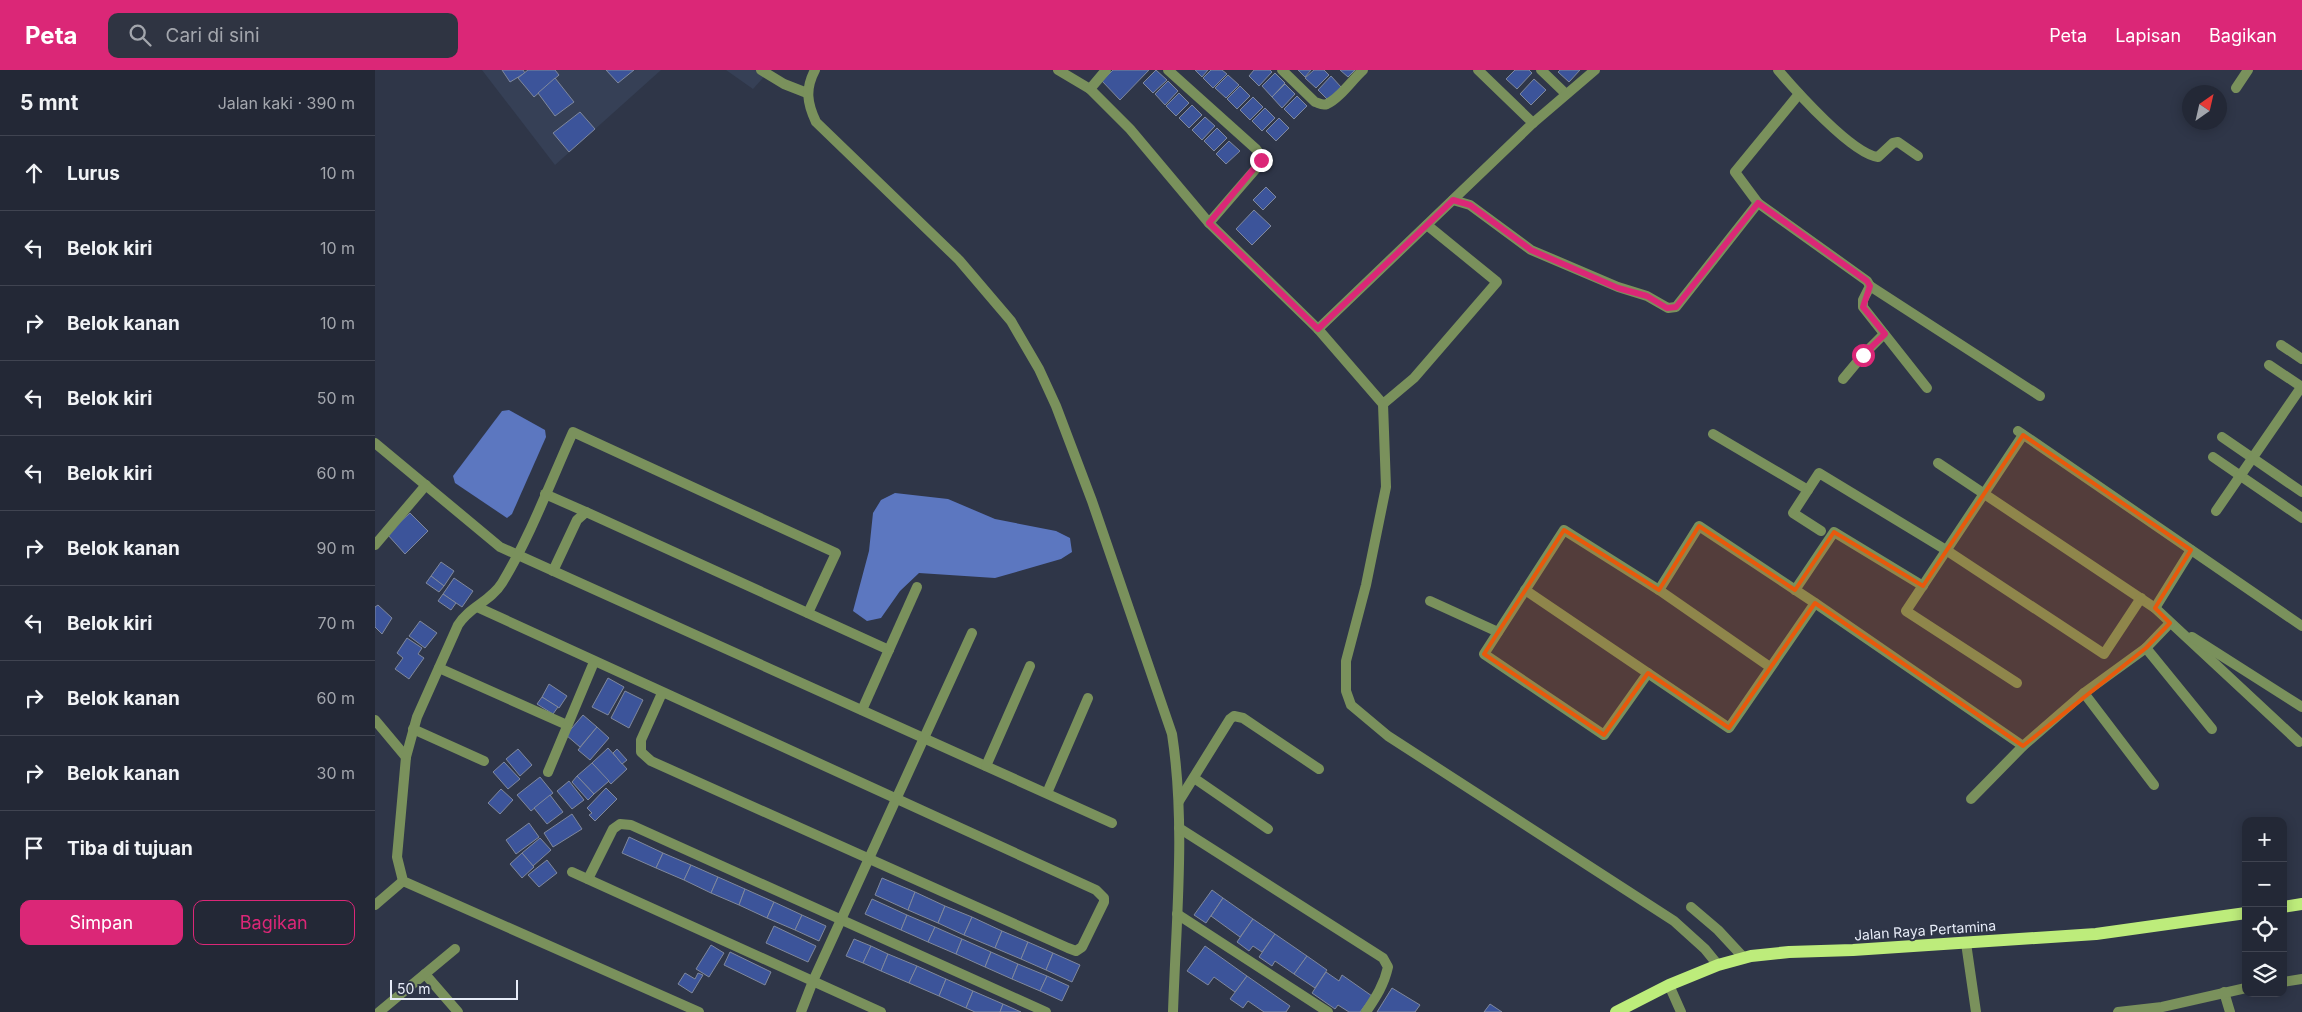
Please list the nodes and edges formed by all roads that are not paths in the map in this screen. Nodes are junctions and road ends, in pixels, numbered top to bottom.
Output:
1 (761, 70) edge
2 (815, 70) edge
3 (1058, 70) edge
4 (1106, 70) edge
5 (1168, 70) edge
6 (1282, 70) edge
7 (1363, 70) edge
8 (1478, 70) edge
9 (1541, 70) edge
10 (1595, 70) edge
11 (1778, 70) edge
12 (2248, 70) edge
13 (1090, 88) junction
14 (2236, 88) dead end
15 (807, 93) junction
16 (1566, 94) junction
17 (1799, 94) junction
18 (1533, 123) junction
19 (1917, 156) dead end
20 (1453, 200) junction
21 (1758, 203) junction
22 (1209, 223) junction
23 (1427, 225) junction
24 (1870, 286) junction
25 (1318, 329) junction
26 (1885, 334) junction
27 (2281, 345) dead end
28 (2302, 359) edge
29 (2269, 365) dead end
30 (1843, 379) dead end
31 (2302, 387) edge
32 (1927, 388) dead end
33 (2040, 396) dead end
34 (1383, 404) junction
35 (1713, 434) dead end
36 (2222, 437) dead end
37 (375, 443) edge
38 (2213, 457) dead end
39 (2253, 458) junction
40 (1938, 463) dead end
41 (2241, 476) junction
42 (426, 485) junction
43 (1808, 490) junction
44 (2302, 492) edge
45 (1984, 493) junction
46 (545, 494) junction
47 (2217, 511) dead end
48 (586, 512) junction
49 (2302, 518) edge
50 (1821, 531) dead end
51 (375, 545) edge
52 (1946, 550) junction
53 (2191, 550) junction
54 (517, 555) junction
55 (553, 571) junction
56 (1923, 586) junction
57 (917, 588) dead end
58 (1525, 590) junction
59 (1659, 590) junction
60 (1795, 590) junction
61 (2141, 598) junction
62 (1430, 601) dead end
63 (1815, 603) junction
64 (477, 607) junction
65 (2155, 608) junction
66 (808, 613) junction
67 (2171, 622) junction
68 (2302, 626) edge
69 (1498, 632) junction
70 (972, 634) dead end
71 (2145, 648) junction
72 (889, 650) junction
73 (594, 662) junction
74 (1029, 666) dead end
75 (1770, 667) junction
76 (439, 668) junction
77 (1649, 673) junction
78 (2017, 683) dead end
79 (662, 693) junction
80 (2084, 693) junction
81 (1089, 698) dead end
82 (2302, 707) edge
83 (862, 710) junction
84 (375, 720) edge
85 (567, 725) junction
86 (2212, 729) dead end
87 (413, 730) junction
88 (925, 738) junction
89 (2301, 741) edge
90 (2023, 746) junction
91 (406, 757) junction
92 (484, 761) dead end
93 (986, 766) junction
94 (1319, 769) dead end
95 (548, 772) dead end
96 (1194, 778) junction
97 (2155, 785) dead end
98 (1047, 793) junction
99 (897, 799) junction
100 (1971, 799) dead end
101 (1179, 801) junction
102 (1112, 823) dead end
103 (1179, 828) junction
104 (1268, 829) dead end
105 (869, 859) junction
106 (572, 872) dead end
107 (588, 879) junction
108 (403, 881) junction
109 (2302, 904) edge
110 (375, 905) edge
111 (2287, 906) edge
112 (1691, 908) dead end
113 (1177, 914) junction
114 (2242, 914) edge
115 (841, 920) junction
116 (1967, 943) junction
117 (455, 949) dead end
118 (1744, 958) junction
119 (1718, 965) junction
120 (425, 974) junction
121 (2302, 979) edge
122 (813, 981) junction
123 (2287, 981) edge
124 (1669, 985) junction
125 (2242, 989) edge
126 (2224, 992) junction
127 (1679, 1008) edge
128 (799, 1011) edge
129 (379, 1012) edge
130 (458, 1012) edge
131 (699, 1012) edge
132 (881, 1012) edge
133 (1046, 1012) edge
134 (1173, 1012) edge
135 (1328, 1012) edge
136 (1366, 1012) edge
137 (1616, 1012) edge
138 (1976, 1012) edge
139 (2118, 1012) edge
140 (2229, 1012) edge

1 - 15 street
2 - 15 street
3 - 13 street
4 - 13 street
5 - 22 street
6 - 7 street
8 - 18 street
9 - 16 street
10 - 16 street
11 - 17 street
12 - 14 street
13 - 22 street
15 - 101 street
16 - 18 street
17 - 19 street
17 - 21 street
18 - 20 street
20 - 21 street
20 - 23 street
21 - 24 street
22 - 25 street
23 - 25 street
23 - 34 street
24 - 26 street
24 - 33 street
25 - 34 street
26 - 30 street
26 - 32 street
27 - 28 street
29 - 31 street
31 - 39 street
34 - 119 street
35 - 43 street
36 - 39 street
37 - 42 street
38 - 41 street
39 - 41 street
39 - 44 street
40 - 45 street
41 - 47 street
41 - 49 street
42 - 51 street
42 - 54 street
43 - 50 street
43 - 52 street
45 - 52 street
45 - 53 street
45 - 61 street
46 - 48 street
46 - 54 street
46 - 66 street
48 - 55 street
48 - 66 street
52 - 56 street
52 - 61 street
53 - 65 street
53 - 68 street
54 - 55 street
54 - 64 street
55 - 83 street
56 - 60 street
56 - 78 street
57 - 72 street
58 - 59 street
58 - 69 street
58 - 77 street
59 - 60 street
59 - 75 street
60 - 63 street
61 - 65 street
62 - 69 street
63 - 75 street
63 - 90 street
64 - 73 street
64 - 76 street
65 - 67 street
66 - 72 street
67 - 71 street
67 - 82 street
67 - 89 street
69 - 77 street
70 - 88 street
71 - 80 street
71 - 86 street
72 - 83 street
73 - 79 street
73 - 85 street
74 - 93 street
75 - 77 street
76 - 85 street
76 - 87 street
79 - 99 street
79 - 105 street
80 - 90 street
80 - 97 street
81 - 98 street
83 - 88 street
84 - 91 street
85 - 95 street
87 - 91 street
87 - 92 street
88 - 93 street
88 - 99 street
90 - 100 street
91 - 108 street
93 - 98 street
94 - 96 street
96 - 101 street
96 - 104 street
98 - 102 street
99 - 105 street
99 - 105 street
101 - 103 street
103 - 113 street
103 - 136 street
105 - 115 street
106 - 107 street
107 - 115 street
107 - 122 street
108 - 110 street
108 - 131 street
109 - 111 main road
112 - 118 street
113 - 134 street
113 - 135 street
114 - 116 main road, Jalan Raya Pertamina
115 - 122 street
115 - 133 street
116 - 118 main road, Jalan Raya Pertamina
116 - 138 street
117 - 120 street
118 - 119 main road, Jalan Raya Pertamina
119 - 124 main road, Jalan Raya Pertamina
120 - 129 street
120 - 130 street
121 - 123 street
122 - 128 street
122 - 132 street
124 - 127 street
124 - 137 main road, Jalan Raya Pertamina
125 - 126 street
126 - 139 street
126 - 140 street

